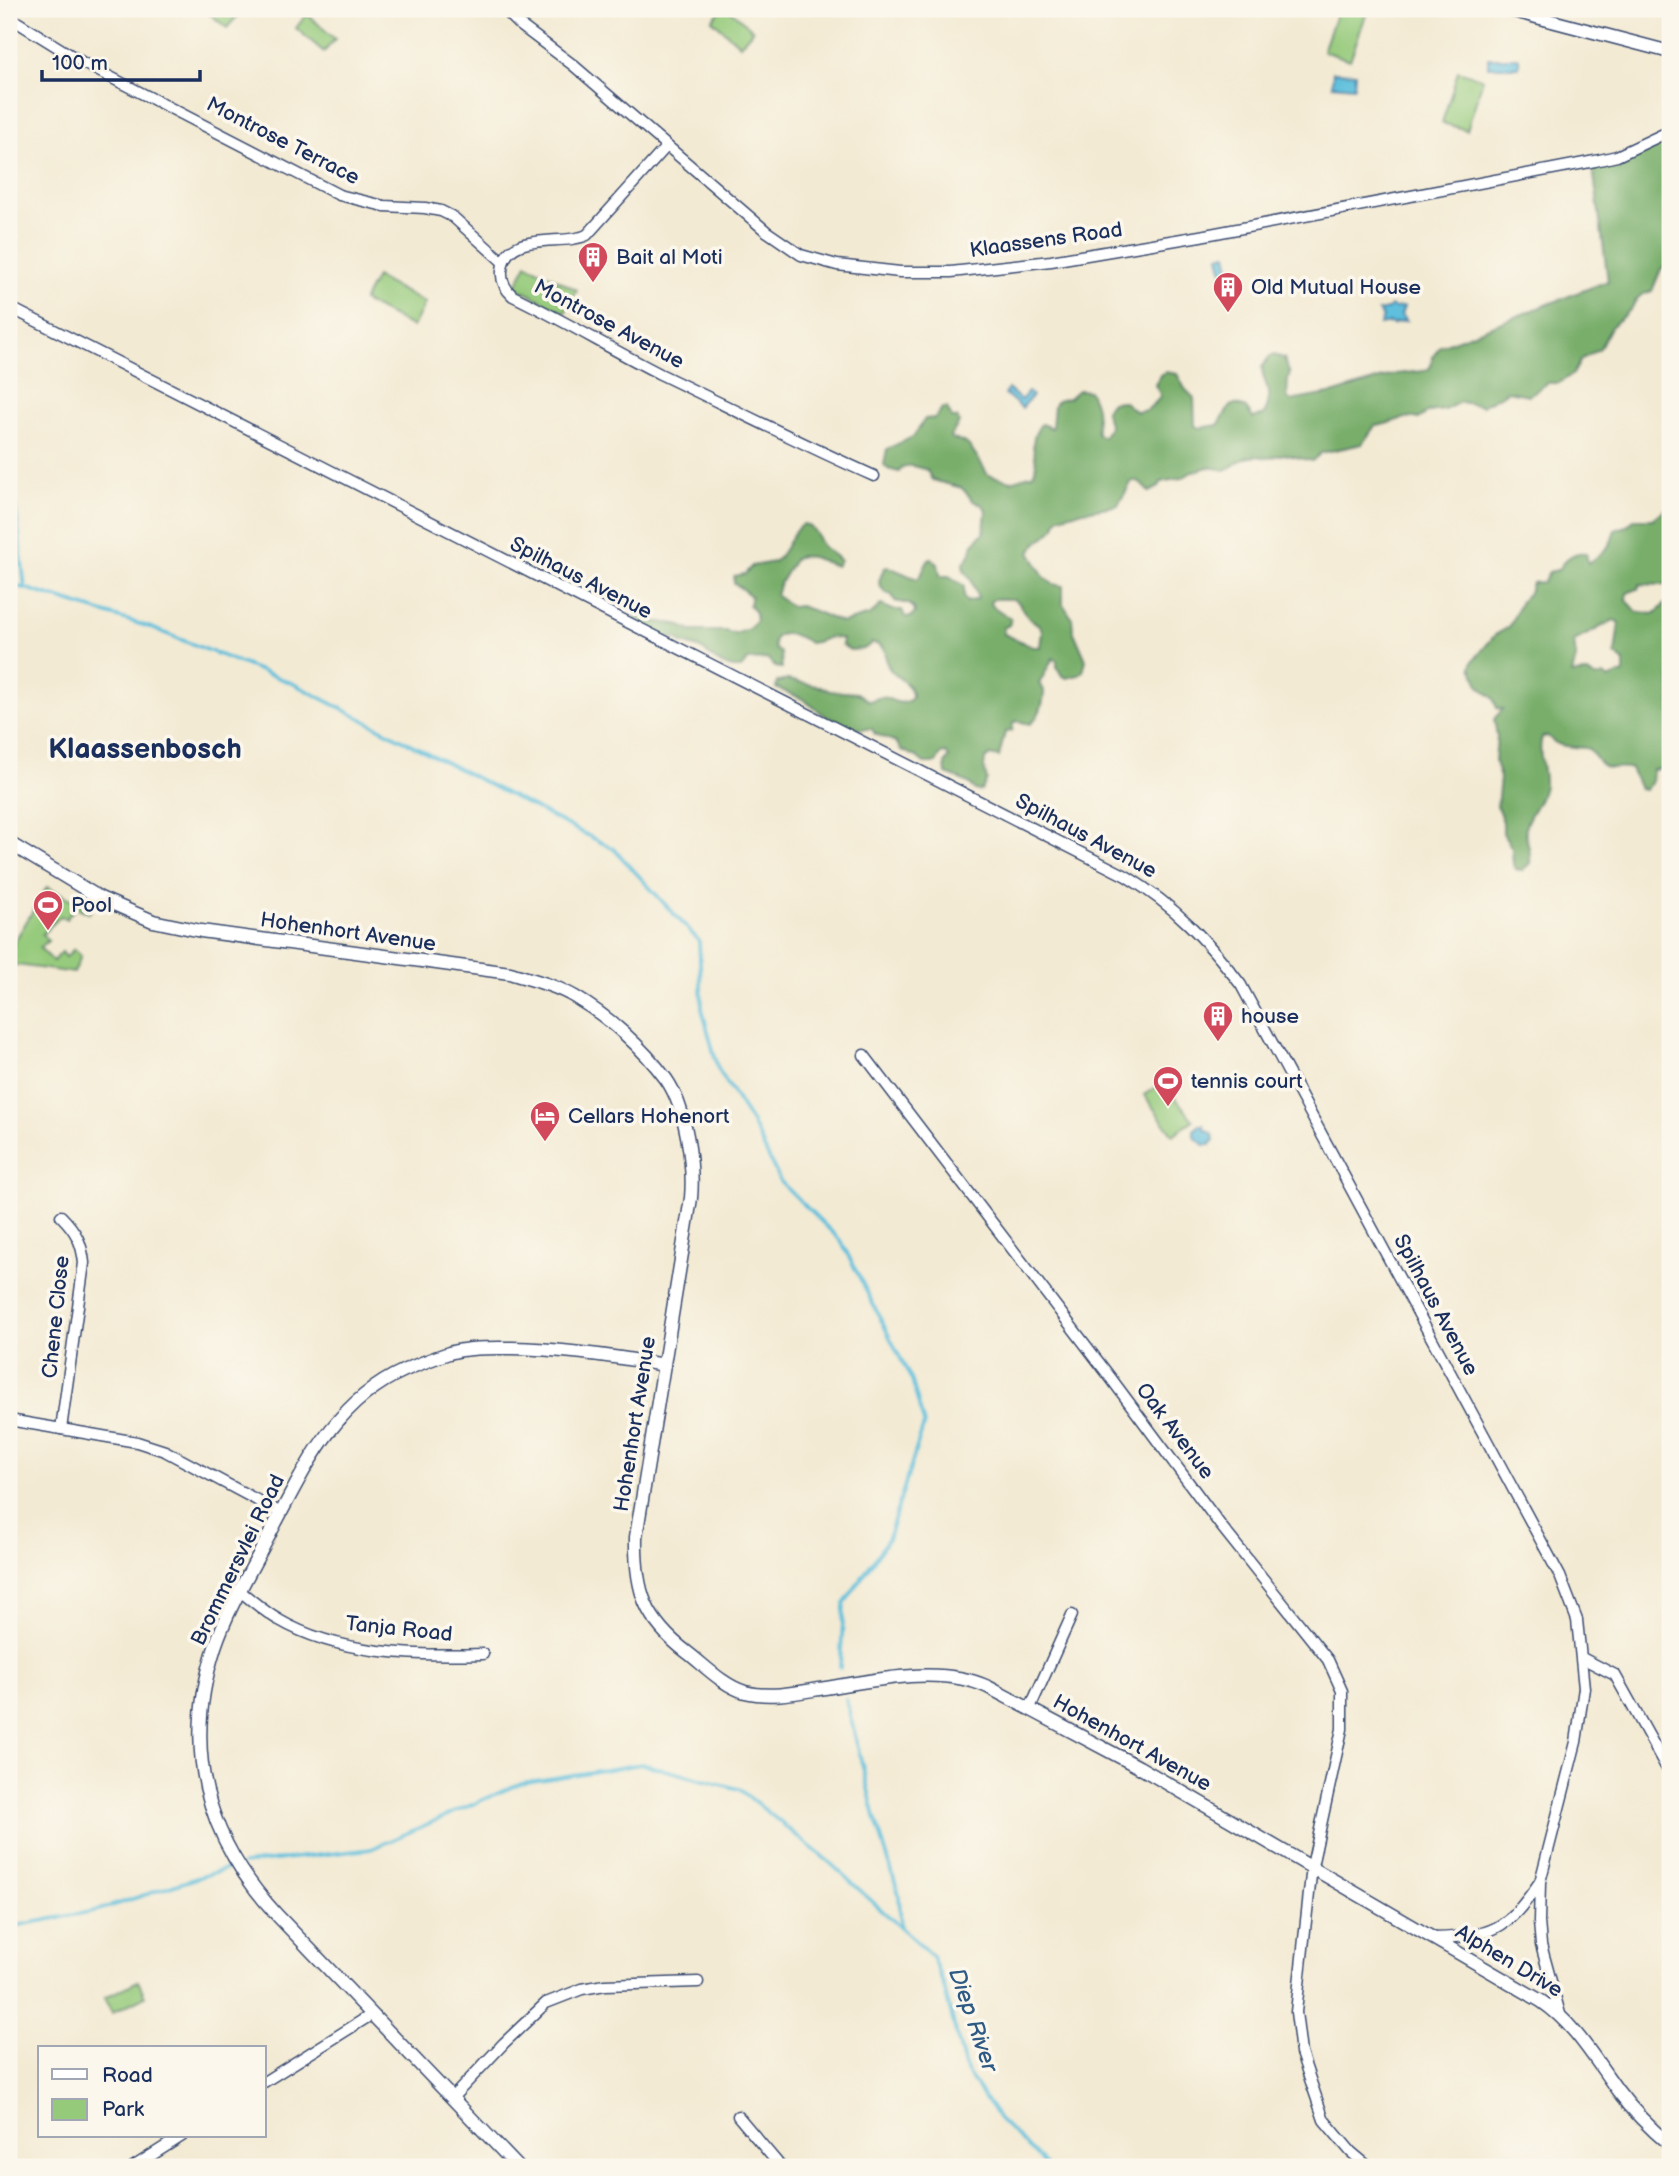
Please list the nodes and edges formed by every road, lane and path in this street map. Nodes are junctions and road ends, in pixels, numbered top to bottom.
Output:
1 (505, 9) edge
2 (1506, 9) edge
3 (9, 17) edge
4 (1670, 52) edge
5 (1670, 131) edge
6 (666, 147) junction
7 (503, 262) junction
8 (9, 307) edge
9 (874, 476) dead end
10 (9, 843) edge
11 (864, 1055) dead end
12 (61, 1216) dead end
13 (664, 1365) junction
14 (9, 1420) edge
15 (61, 1429) junction
16 (281, 1514) junction
17 (240, 1591) junction
18 (1072, 1615) dead end
19 (483, 1654) dead end
20 (1582, 1658) junction
21 (1030, 1708) junction
22 (1670, 1774) edge
23 (1311, 1866) junction
24 (1540, 1882) junction
25 (1434, 1938) junction
26 (698, 1982) dead end
27 (1560, 2014) junction
28 (370, 2015) junction
29 (266, 2081) edge
30 (452, 2098) junction
31 (738, 2116) dead end
32 (179, 2138) edge
33 (1670, 2146) edge
34 (133, 2167) edge
35 (518, 2167) edge
36 (781, 2167) edge
37 (1369, 2167) edge

1 - 6 street, Klaassens Road
2 - 4 street
3 - 7 street, Montrose Terrace
5 - 6 street, Klaassens Road
6 - 7 street
7 - 9 street, Montrose Avenue
8 - 20 street, Spilhaus Avenue
10 - 13 street, Hohenhort Avenue
11 - 23 street, Oak Avenue
12 - 15 street, Chene Close
13 - 16 street, Brommersvlei Road
13 - 21 street, Hohenhort Avenue
14 - 15 street
15 - 16 street
16 - 17 street, Brommersvlei Road
17 - 19 street, Tanja Road
17 - 28 street, Brommersvlei Road
18 - 21 street
20 - 22 street
20 - 24 street, Spilhaus Avenue
21 - 23 street, Hohenhort Avenue
23 - 25 street, Hohenhort Avenue
23 - 37 street, Oak Avenue
24 - 25 street, Spilhaus Avenue
24 - 27 street, Spilhaus Avenue
25 - 27 street, Alphen Drive
26 - 30 street
27 - 33 street, Alphen Drive
28 - 29 street
28 - 30 street, Brommersvlei Road
30 - 35 street, Brommersvlei Road
31 - 36 street
32 - 34 street

